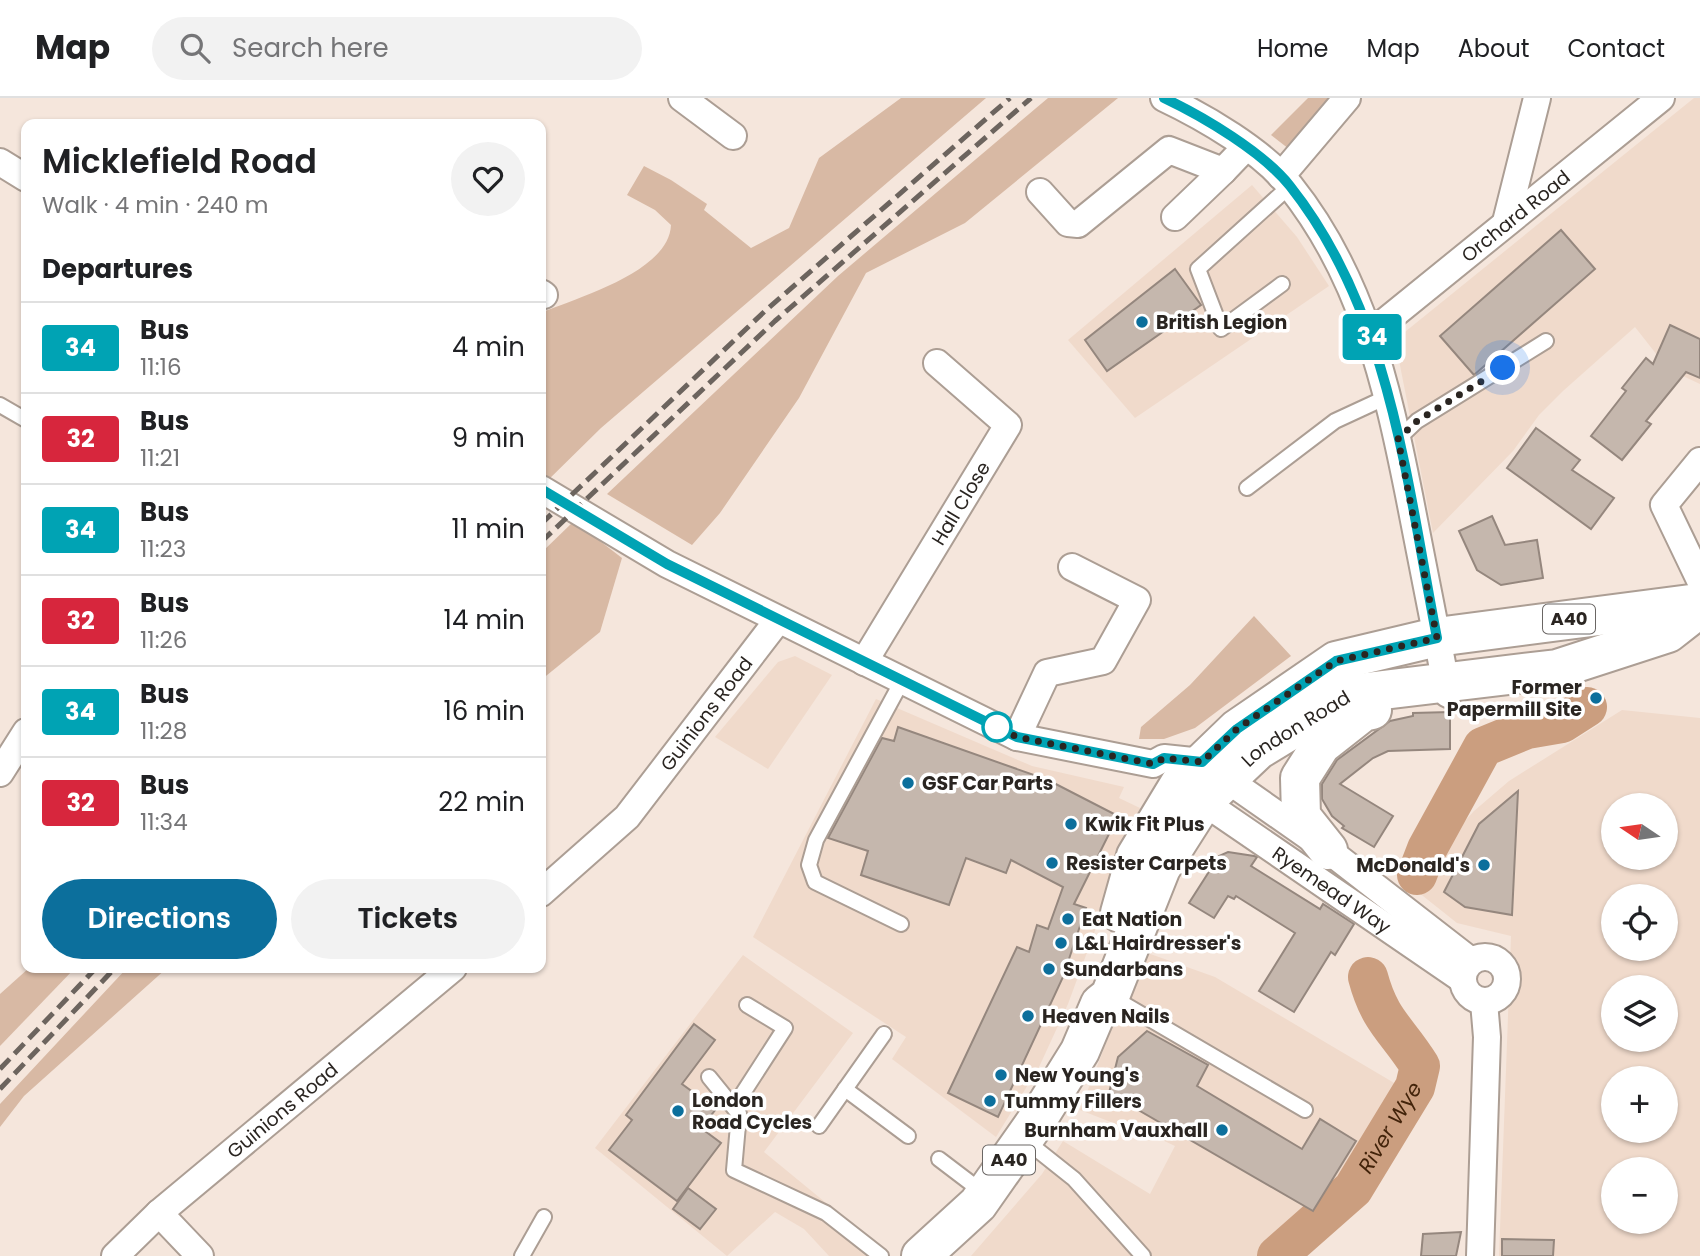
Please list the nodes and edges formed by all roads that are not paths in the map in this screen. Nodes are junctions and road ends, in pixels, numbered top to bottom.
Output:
1 (682, 98) edge
2 (1164, 98) edge
3 (1347, 98) edge
4 (1537, 98) edge
5 (1661, 98) edge
6 (733, 136) dead end
7 (1246, 147) junction
8 (0, 162) edge
9 (1223, 171) junction
10 (21, 175) edge
11 (1286, 181) junction
12 (1040, 192) dead end
13 (1175, 217) dead end
14 (1506, 222) junction
15 (1282, 284) dead end
16 (1371, 333) junction
17 (1546, 341) dead end
18 (937, 363) dead end
19 (1389, 397) junction
20 (0, 405) edge
21 (21, 417) edge
22 (1398, 439) junction
23 (1700, 461) edge
24 (1247, 488) dead end
25 (546, 492) edge
26 (1072, 567) dead end
27 (1700, 580) edge
28 (1700, 602) edge
29 (1700, 608) edge
30 (778, 620) junction
31 (1668, 633) junction
32 (864, 663) junction
33 (1442, 665) junction
34 (902, 681) junction
35 (1017, 737) junction
36 (21, 740) edge
37 (0, 773) edge
38 (1192, 778) junction
39 (1328, 850) junction
40 (546, 889) edge
41 (901, 924) dead end
42 (1467, 970) junction
43 (447, 973) edge
44 (1103, 996) junction
45 (1484, 1002) junction
46 (747, 1005) dead end
47 (884, 1034) dead end
48 (709, 1077) dead end
49 (845, 1088) junction
50 (734, 1107) junction
51 (1305, 1110) dead end
52 (819, 1126) dead end
53 (908, 1136) dead end
54 (1024, 1139) junction
55 (939, 1159) dead end
56 (985, 1194) junction
57 (159, 1213) junction
58 (544, 1217) dead end
59 (115, 1256) edge
60 (200, 1256) edge
61 (522, 1256) edge
62 (881, 1256) edge
63 (921, 1256) edge
64 (1143, 1256) edge
65 (1480, 1256) edge

1 - 6 street
2 - 7 street
3 - 11 street
4 - 14 street
5 - 14 street, Orchard Road
7 - 9 street
7 - 11 street
8 - 10 street
9 - 12 street
9 - 13 street
11 - 15 lane
11 - 16 street
14 - 16 street, Orchard Road
16 - 19 street
17 - 22 lane
18 - 32 street, Hall Close
19 - 22 street
19 - 24 lane
20 - 21 lane
22 - 33 street
23 - 27 street
25 - 30 street
26 - 35 street
28 - 33 main road, London Road / A40
29 - 31 main road, London Road / A40
30 - 32 street
30 - 40 street, Guinions Road
31 - 33 main road, A40
31 - 33 main road, London Road / A40
32 - 34 street
33 - 38 main road, London Road / A40
33 - 39 main road
34 - 35 street
34 - 41 lane
35 - 38 street
36 - 37 street
38 - 39 street, Ryemead Way
38 - 42 street, Ryemead Way
38 - 44 main road, London Road / A40
39 - 42 street, Ryemead Way
42 - 45 street, Ryemead Way
42 - 45 street, Ryemead Way
43 - 57 street, Guinions Road
44 - 51 lane
44 - 54 main road, London Road / A40
45 - 65 street
46 - 50 lane
47 - 49 lane
48 - 50 lane
49 - 52 lane
49 - 53 lane
50 - 62 lane
54 - 56 main road, London Road / A40
54 - 64 lane
55 - 56 lane
56 - 63 main road, London Road / A40
57 - 59 street, Guinions Road
57 - 60 street
58 - 61 lane

